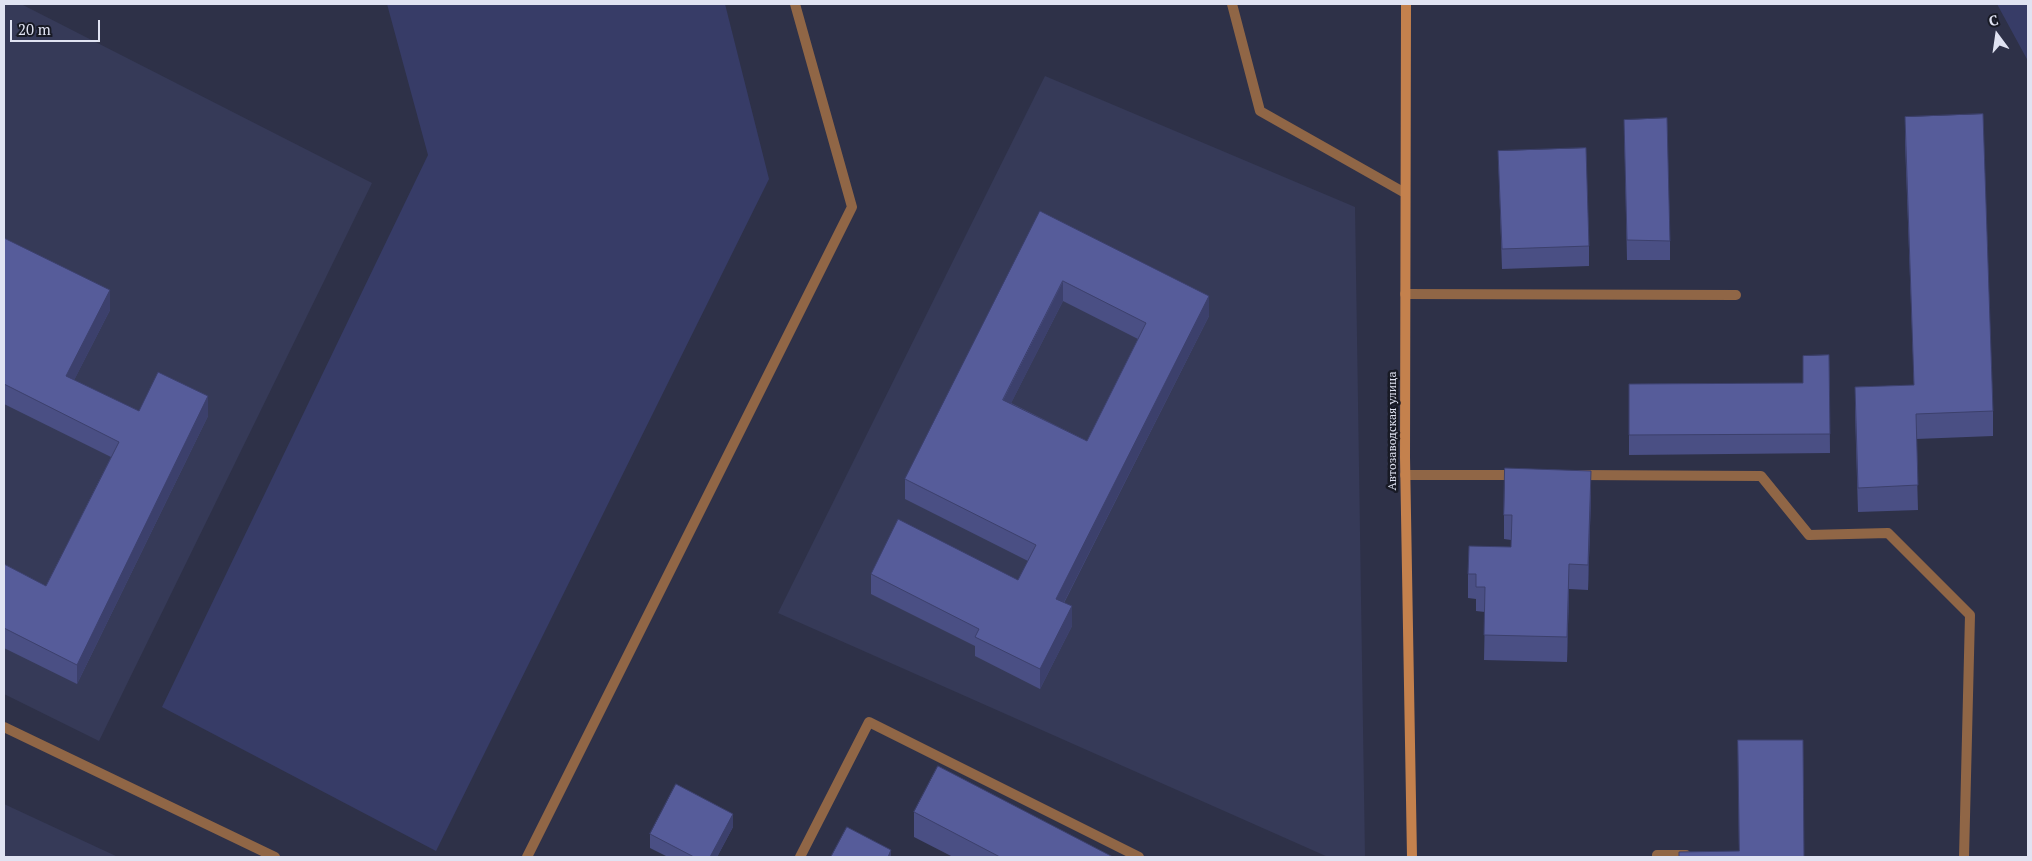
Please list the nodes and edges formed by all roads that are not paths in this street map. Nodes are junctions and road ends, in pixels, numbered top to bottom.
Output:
1 (796, 4) edge
2 (1232, 4) edge
3 (1406, 4) edge
4 (1405, 193) junction
5 (1405, 294) junction
6 (1736, 295) dead end
7 (1405, 474) junction
8 (1524, 475) edge
9 (1563, 475) edge
10 (4, 727) edge
11 (1686, 855) edge
12 (275, 857) edge
13 (527, 857) edge
14 (800, 857) edge
15 (1139, 857) edge
16 (1412, 857) edge
17 (1657, 857) edge
18 (1964, 857) edge

1 - 13 street
2 - 4 street
3 - 4 street, Автозаводская улица
4 - 5 street, Автозаводская улица
5 - 6 street
5 - 7 street, Автозаводская улица
7 - 8 street
7 - 16 street, Автозаводская улица
9 - 18 street
10 - 12 street
11 - 17 street
14 - 15 street

